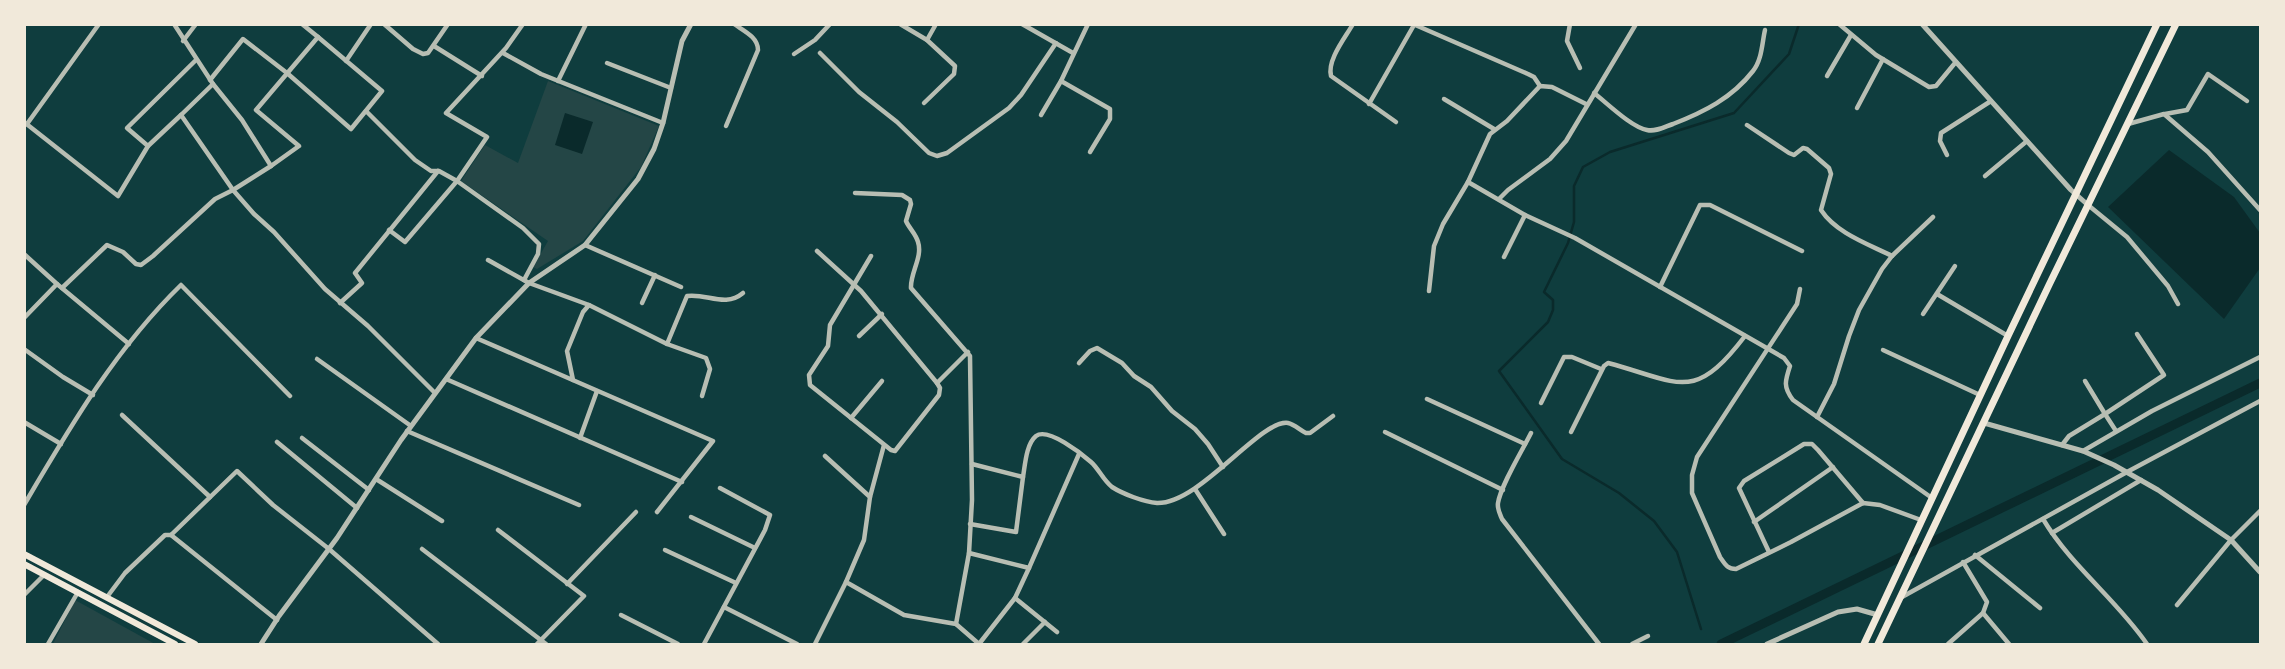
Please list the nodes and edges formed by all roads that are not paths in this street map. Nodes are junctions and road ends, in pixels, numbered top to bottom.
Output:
1 (99, 24) edge
2 (174, 24) edge
3 (196, 24) edge
4 (302, 24) edge
5 (371, 24) edge
6 (384, 24) edge
7 (448, 24) edge
8 (523, 24) edge
9 (586, 24) edge
10 (691, 24) edge
11 (734, 24) edge
12 (900, 24) edge
13 (936, 24) edge
14 (1022, 24) edge
15 (1088, 24) edge
16 (1570, 24) edge
17 (1636, 24) edge
18 (1839, 24) edge
19 (1922, 24) edge
20 (2157, 24) edge
21 (2176, 24) edge
22 (1351, 25) edge
23 (1413, 25) edge
24 (826, 26) edge
25 (1765, 30) dead end
26 (1851, 35) junction
27 (318, 37) junction
28 (927, 40) junction
29 (183, 41) junction
30 (1056, 43) junction
31 (434, 46) junction
32 (503, 52) junction
33 (1073, 52) junction
34 (794, 54) dead end
35 (820, 54) dead end
36 (196, 59) junction
37 (1883, 59) junction
38 (346, 61) junction
39 (607, 63) dead end
40 (1955, 63) junction
41 (1580, 68) dead end
42 (287, 73) junction
43 (482, 76) junction
44 (1827, 76) dead end
45 (558, 80) junction
46 (1061, 81) junction
47 (212, 82) junction
48 (1540, 86) junction
49 (671, 88) junction
50 (1594, 93) junction
51 (1444, 99) dead end
52 (1991, 101) junction
53 (2247, 101) dead end
54 (924, 103) dead end
55 (1369, 104) junction
56 (1586, 104) junction
57 (1857, 108) dead end
58 (366, 111) junction
59 (2164, 114) junction
60 (181, 115) junction
61 (1041, 115) dead end
62 (1396, 122) dead end
63 (26, 123) edge
64 (663, 123) junction
65 (2127, 124) junction
66 (1747, 125) dead end
67 (726, 126) dead end
68 (1494, 130) junction
69 (2027, 141) junction
70 (148, 146) junction
71 (1090, 152) dead end
72 (1947, 155) dead end
73 (271, 166) junction
74 (439, 171) junction
75 (1985, 176) dead end
76 (457, 181) junction
77 (1468, 181) junction
78 (233, 190) junction
79 (855, 193) dead end
80 (2075, 194) junction
81 (1499, 200) junction
82 (2088, 205) junction
83 (2260, 210) edge
84 (1525, 215) junction
85 (1933, 216) dead end
86 (389, 230) junction
87 (585, 245) junction
88 (817, 250) dead end
89 (1802, 251) dead end
90 (24, 254) edge
91 (871, 256) dead end
92 (1892, 256) junction
93 (1504, 257) dead end
94 (488, 260) dead end
95 (1955, 266) dead end
96 (655, 275) junction
97 (527, 281) junction
98 (853, 283) junction
99 (60, 286) junction
100 (681, 287) dead end
101 (1660, 287) junction
102 (1800, 289) dead end
103 (1429, 291) dead end
104 (743, 293) dead end
105 (1937, 294) junction
106 (340, 303) junction
107 (642, 303) dead end
108 (2178, 304) dead end
109 (589, 305) junction
110 (882, 314) junction
111 (1923, 314) dead end
112 (24, 318) edge
113 (2137, 334) dead end
114 (1745, 335) junction
115 (859, 336) dead end
116 (2008, 336) junction
117 (476, 338) junction
118 (129, 344) junction
119 (667, 344) junction
120 (1767, 348) junction
121 (24, 349) edge
122 (1883, 350) dead end
123 (968, 352) junction
124 (2260, 357) edge
125 (317, 359) dead end
126 (1079, 363) dead end
127 (1601, 369) junction
128 (445, 379) junction
129 (573, 381) junction
130 (882, 381) dead end
131 (2085, 381) dead end
132 (937, 383) junction
133 (597, 391) junction
134 (435, 393) junction
135 (93, 395) junction
136 (1980, 395) junction
137 (290, 396) dead end
138 (702, 396) dead end
139 (1427, 398) dead end
140 (2260, 401) edge
141 (1541, 403) dead end
142 (2105, 414) junction
143 (122, 415) dead end
144 (1333, 416) dead end
145 (1817, 417) junction
146 (1970, 417) junction
147 (851, 418) junction
148 (24, 422) edge
149 (1984, 423) junction
150 (409, 429) junction
151 (2116, 431) junction
152 (1385, 432) dead end
153 (1571, 432) dead end
154 (1531, 433) dead end
155 (302, 438) dead end
156 (580, 438) junction
157 (277, 442) dead end
158 (61, 444) junction
159 (1525, 444) junction
160 (884, 445) junction
161 (2062, 445) junction
162 (2083, 451) junction
163 (1079, 454) junction
164 (825, 456) dead end
165 (972, 464) junction
166 (1223, 467) junction
167 (1833, 467) junction
168 (2127, 471) junction
169 (1023, 477) junction
170 (376, 479) junction
171 (2141, 480) junction
172 (682, 482) junction
173 (720, 488) dead end
174 (1195, 489) junction
175 (369, 490) junction
176 (1503, 490) junction
177 (210, 497) junction
178 (870, 497) junction
179 (1932, 498) junction
180 (1863, 503) junction
181 (24, 505) edge
182 (579, 505) dead end
183 (357, 508) junction
184 (2260, 511) edge
185 (636, 512) dead end
186 (657, 512) dead end
187 (691, 517) dead end
188 (2043, 519) junction
189 (1921, 520) junction
190 (442, 521) dead end
191 (1754, 522) junction
192 (970, 524) junction
193 (498, 530) dead end
194 (2052, 533) junction
195 (1224, 534) dead end
196 (171, 535) junction
197 (2231, 540) junction
198 (755, 548) junction
199 (422, 549) dead end
200 (329, 550) junction
201 (665, 550) dead end
202 (1769, 552) junction
203 (969, 553) junction
204 (24, 554) edge
205 (1975, 555) junction
206 (1963, 562) junction
207 (24, 564) edge
208 (1030, 568) junction
209 (2260, 572) edge
210 (45, 575) junction
211 (846, 582) junction
212 (736, 583) junction
213 (567, 584) junction
214 (78, 592) junction
215 (24, 595) edge
216 (107, 597) junction
217 (1901, 597) junction
218 (1015, 598) junction
219 (2177, 605) dead end
220 (724, 607) junction
221 (2040, 608) dead end
222 (1983, 613) junction
223 (621, 615) dead end
224 (1878, 615) junction
225 (277, 620) junction
226 (1045, 622) junction
227 (956, 624) junction
228 (1056, 632) dead end
229 (1648, 636) dead end
230 (539, 642) edge
231 (48, 645) edge
232 (175, 645) edge
233 (195, 645) edge
234 (261, 645) edge
235 (438, 645) edge
236 (546, 645) edge
237 (678, 645) edge
238 (704, 645) edge
239 (797, 645) edge
240 (815, 645) edge
241 (979, 645) edge
242 (1023, 645) edge
243 (1599, 645) edge
244 (1632, 645) edge
245 (1767, 645) edge
246 (1864, 645) edge
247 (1878, 645) edge
248 (1948, 645) edge
249 (2010, 645) edge
250 (2147, 645) edge

1 - 63 street
2 - 29 street
3 - 29 street
4 - 27 street
5 - 38 street
6 - 31 street
7 - 31 street
8 - 32 street
9 - 45 street
10 - 49 street
11 - 67 street
12 - 28 street
13 - 28 street
14 - 30 street
15 - 33 street
16 - 41 street
17 - 50 street
18 - 26 street
19 - 40 street
20 - 80 main road
21 - 65 main road
22 - 55 street
23 - 48 street
23 - 55 street
24 - 34 street
25 - 50 street
26 - 37 street
26 - 44 street
27 - 38 street
27 - 42 street
28 - 54 street
29 - 36 street
30 - 33 street
30 - 35 street
31 - 43 street
32 - 43 street
32 - 45 street
33 - 46 street
36 - 47 street
36 - 70 street
37 - 40 street
37 - 57 street
38 - 58 street
39 - 49 street
40 - 52 street
42 - 47 street
42 - 58 street
42 - 73 street
43 - 76 street
45 - 64 street
46 - 61 street
46 - 71 street
47 - 60 street
47 - 73 street
48 - 56 street
48 - 68 street
49 - 64 street
50 - 56 street
51 - 68 street
52 - 69 street
52 - 72 street
53 - 59 street
55 - 62 street
56 - 81 street
58 - 74 street
59 - 65 street
59 - 83 street
60 - 70 street
60 - 78 street
63 - 70 street
64 - 87 street
65 - 82 main road
66 - 92 street
68 - 77 street
69 - 75 street
69 - 80 street
73 - 78 street
74 - 76 street
74 - 86 street
76 - 86 street
76 - 97 street
77 - 81 street
77 - 103 street
78 - 99 street
78 - 106 street
79 - 123 street
80 - 82 street
80 - 116 main road
81 - 84 street
82 - 108 street
82 - 149 main road
84 - 93 street
84 - 101 street
85 - 92 street
86 - 106 street
87 - 96 street
87 - 97 street
88 - 98 street
89 - 101 street
90 - 99 street
91 - 98 street
92 - 145 street
94 - 97 street
95 - 105 street
96 - 100 street
96 - 107 street
97 - 109 street
97 - 117 street
98 - 110 street
98 - 147 street
99 - 112 street
99 - 118 street
101 - 114 street
102 - 120 street
104 - 119 street
105 - 111 street
105 - 116 street
106 - 134 street
109 - 119 street
109 - 129 street
110 - 115 street
110 - 132 street
113 - 142 street
114 - 120 street
114 - 127 street
116 - 136 main road
117 - 128 street
117 - 129 street
118 - 135 street
118 - 137 street
119 - 138 street
120 - 145 street
120 - 202 street
121 - 135 street
122 - 136 street
123 - 132 street
123 - 165 street
124 - 151 street
125 - 150 street
126 - 166 street
127 - 141 street
127 - 153 street
128 - 134 street
128 - 156 street
129 - 133 street
130 - 147 street
131 - 142 street
132 - 160 street
133 - 156 street
133 - 172 street
134 - 150 street
135 - 158 street
136 - 146 main road
139 - 159 street
140 - 168 street
142 - 151 street
142 - 161 street
143 - 177 street
144 - 166 street
145 - 179 street
146 - 149 main road
146 - 179 main road
147 - 160 street
148 - 158 street
149 - 161 street
149 - 217 main road
150 - 170 street
150 - 182 street
151 - 162 street
152 - 176 street
154 - 159 street
155 - 175 street
156 - 172 street
157 - 183 street
158 - 181 street
159 - 176 street
160 - 178 street
161 - 162 street
162 - 168 street
163 - 169 street
163 - 174 street
163 - 208 street
164 - 178 street
165 - 169 street
165 - 192 street
166 - 174 street
167 - 180 street
167 - 191 street
167 - 191 street
168 - 171 street
168 - 188 street
169 - 192 street
170 - 175 street
170 - 190 street
171 - 194 street
171 - 197 street
172 - 186 street
173 - 198 street
174 - 195 street
175 - 183 street
176 - 243 street
177 - 196 street
177 - 200 street
178 - 211 street
179 - 189 main road
180 - 189 street
180 - 202 street
183 - 200 street
184 - 197 street
185 - 213 street
187 - 198 street
188 - 194 street
188 - 205 street
189 - 224 main road
191 - 202 street
192 - 203 street
193 - 213 street
194 - 250 street
196 - 216 street
196 - 225 street
197 - 209 street
197 - 219 street
198 - 212 street
199 - 230 street
200 - 225 street
200 - 235 street
201 - 212 street
203 - 208 street
203 - 227 street
204 - 216 main road
205 - 206 street
205 - 221 street
206 - 217 street
206 - 222 street
207 - 210 main road
208 - 218 street
210 - 214 main road
210 - 215 street
211 - 227 street
211 - 240 street
212 - 220 street
213 - 230 street
214 - 231 street
214 - 232 main road
216 - 233 main road
217 - 247 main road
218 - 226 street
218 - 241 street
220 - 238 street
220 - 239 street
222 - 248 street
222 - 249 street
223 - 237 street
224 - 245 street
224 - 246 main road
225 - 234 street
226 - 228 street
226 - 242 street
227 - 241 street
229 - 244 street
230 - 236 street

